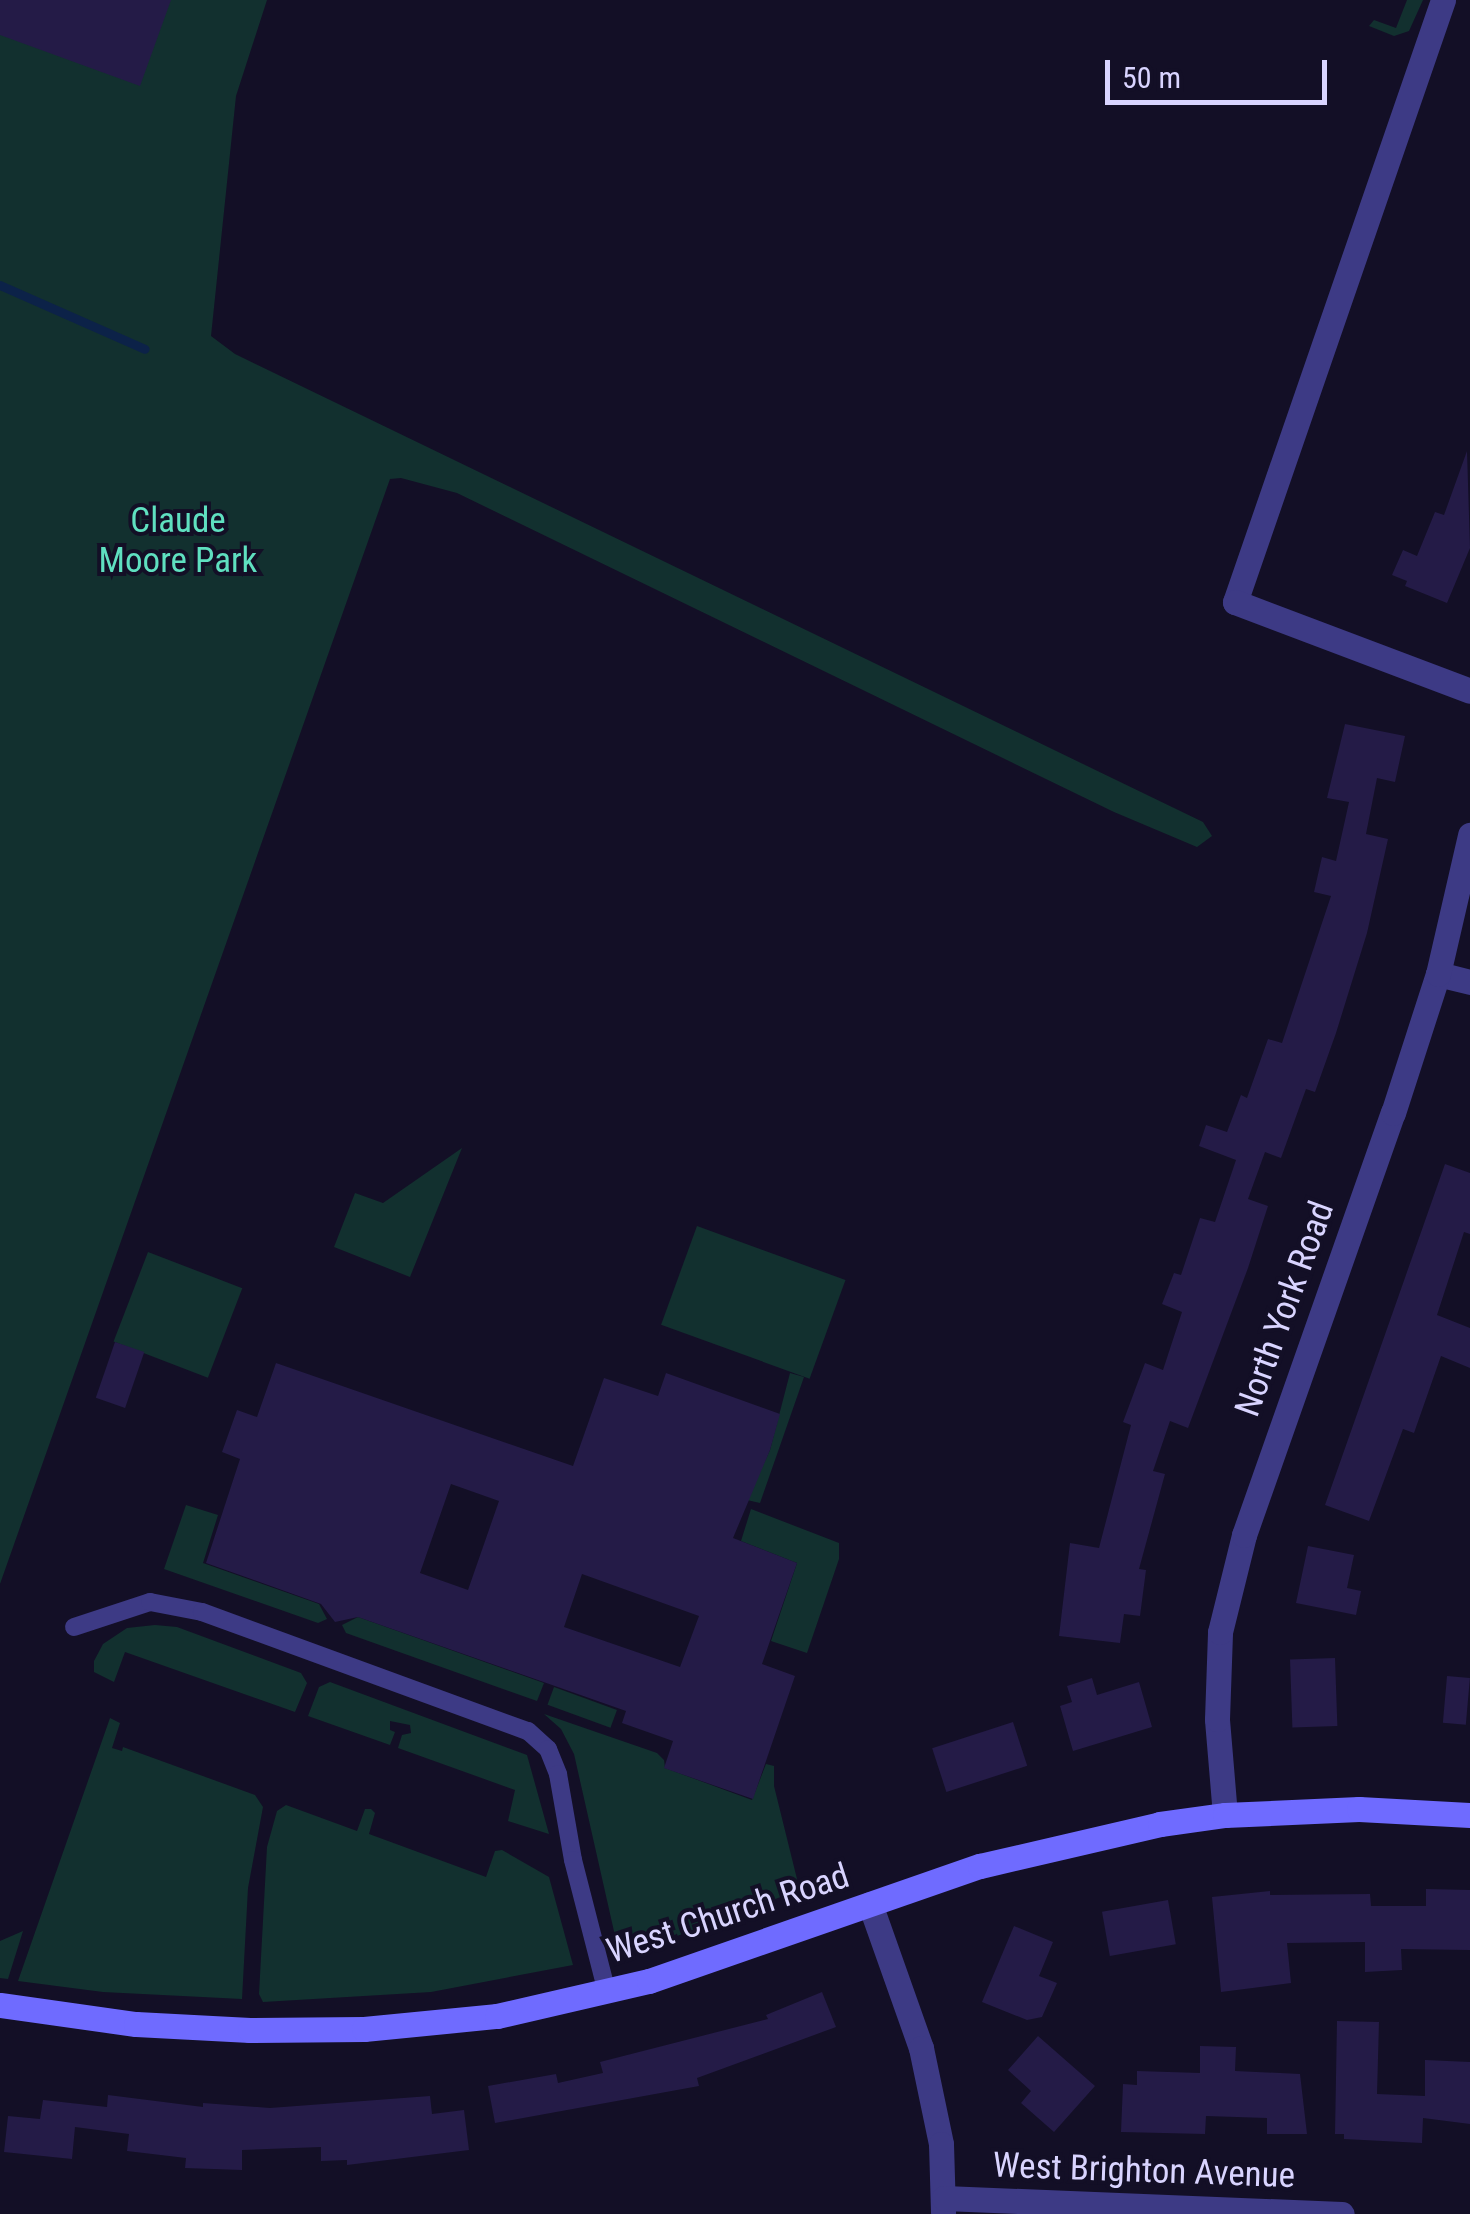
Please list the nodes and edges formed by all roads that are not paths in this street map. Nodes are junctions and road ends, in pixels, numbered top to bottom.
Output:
1 (1443, 0) edge
2 (1470, 691) edge
3 (1470, 834) edge
4 (1438, 974) junction
5 (1470, 982) edge
6 (74, 1627) dead end
7 (1470, 1815) edge
8 (1225, 1816) junction
9 (870, 1904) junction
10 (607, 1992) junction
11 (0, 2004) edge
12 (943, 2206) edge
13 (1342, 2214) edge

1 - 2 street
3 - 4 street, North York Road
4 - 5 street
4 - 8 street, North York Road
6 - 10 lane
7 - 8 main road, West Church Road
8 - 9 main road, West Church Road
9 - 10 main road, West Church Road
9 - 12 street
10 - 11 main road, West Church Road
12 - 13 street, West Brighton Avenue

